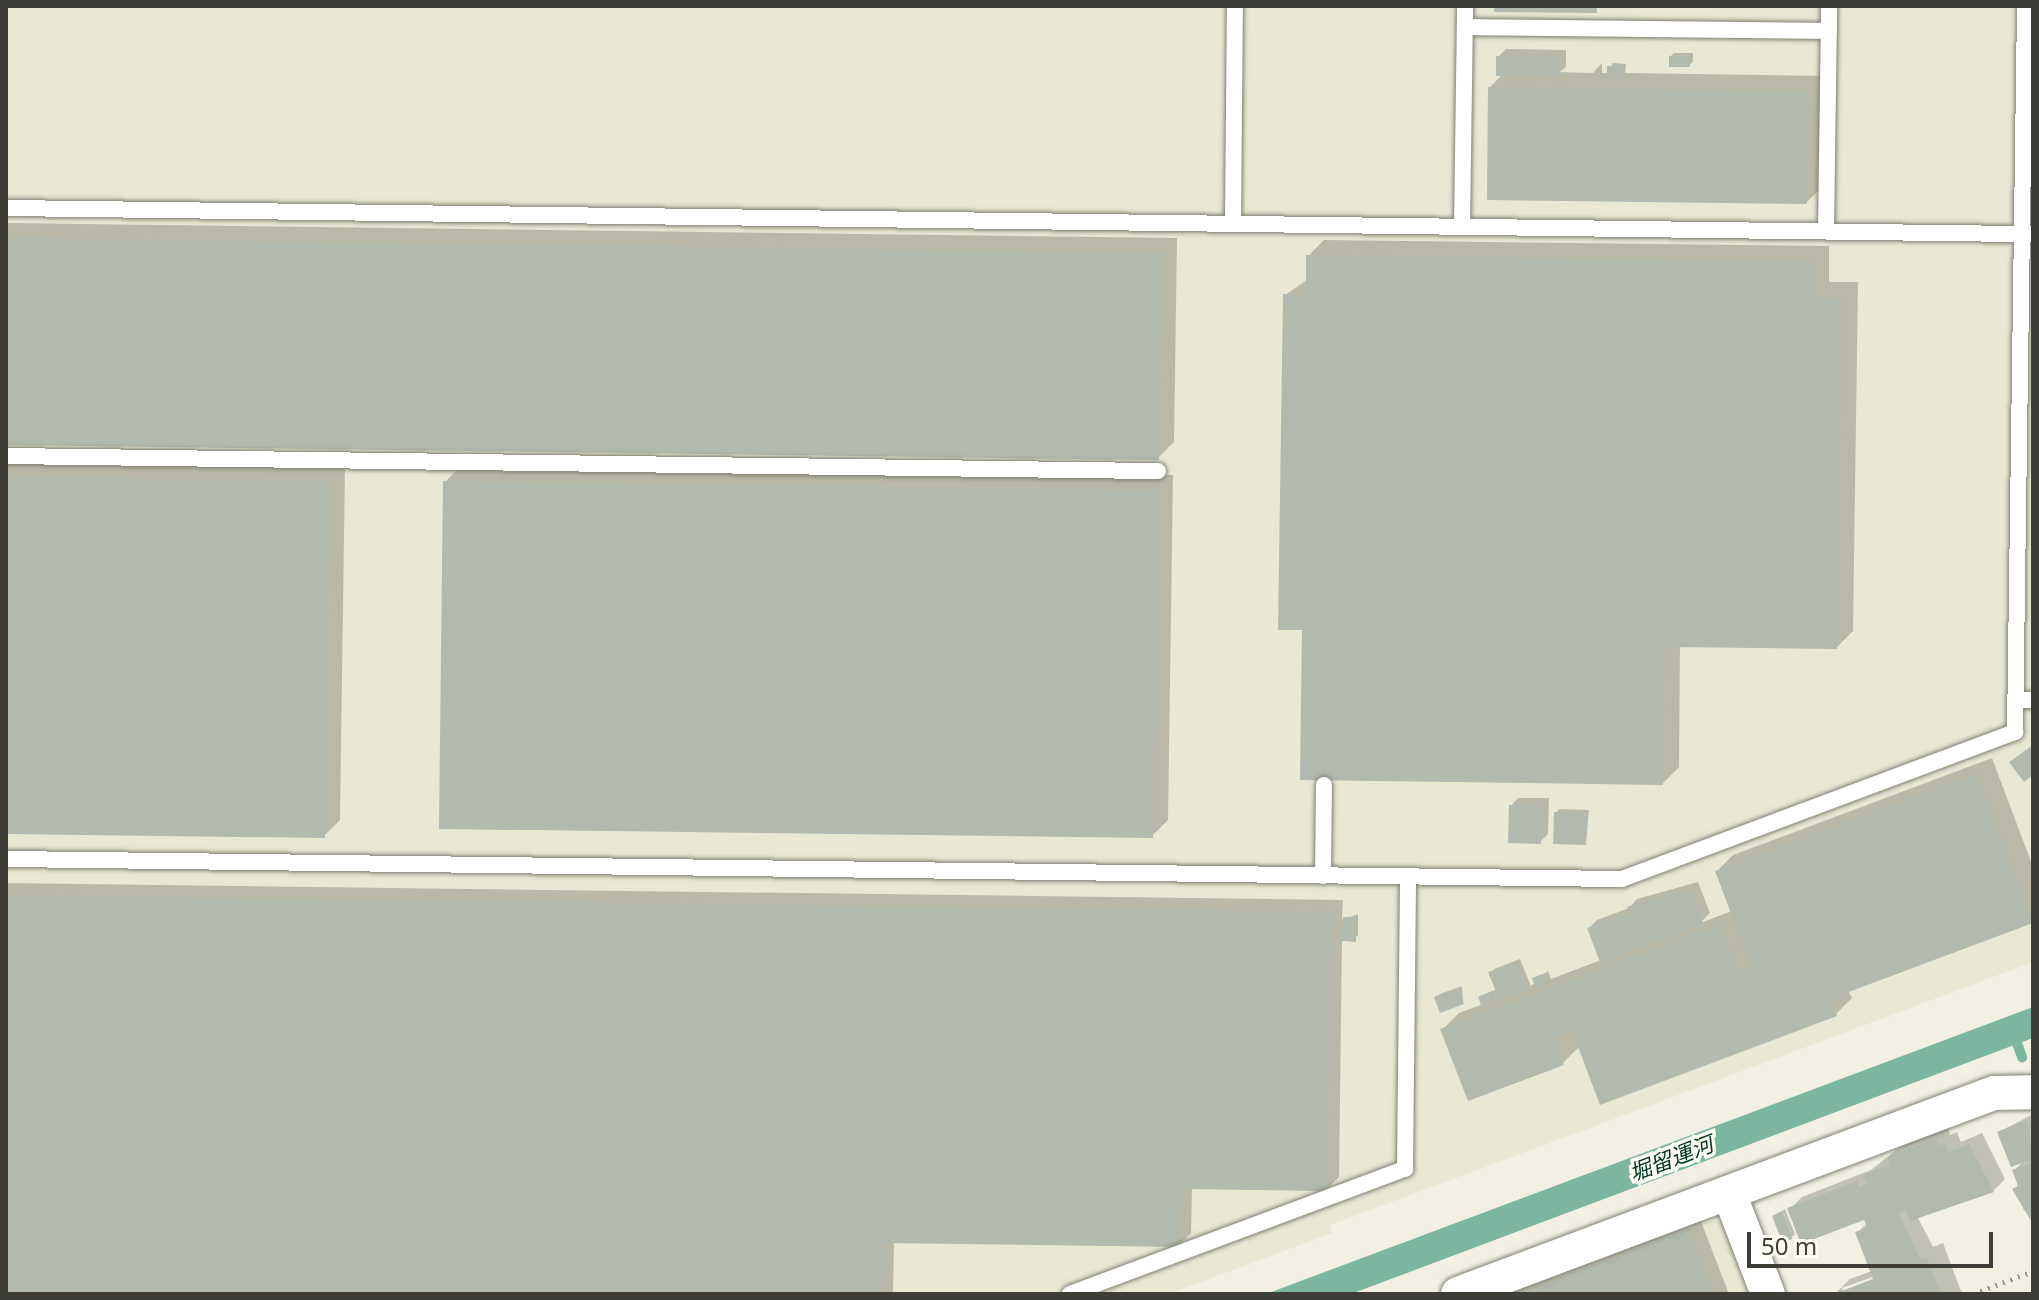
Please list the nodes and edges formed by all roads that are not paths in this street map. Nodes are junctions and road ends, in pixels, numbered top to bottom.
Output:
1 (1235, 6) edge
2 (1465, 6) edge
3 (1829, 6) edge
4 (2025, 6) edge
5 (1465, 27) junction
6 (1829, 31) junction
7 (6, 208) edge
8 (1233, 224) junction
9 (1462, 227) junction
10 (1826, 231) junction
11 (2028, 234) edge
12 (6, 456) edge
13 (1158, 471) dead end
14 (2016, 700) junction
15 (2033, 700) edge
16 (1324, 785) dead end
17 (6, 859) edge
18 (1323, 876) junction
19 (1408, 877) junction
20 (2033, 1092) edge
21 (1729, 1193) junction
22 (1070, 1294) edge
23 (1458, 1294) edge
24 (1768, 1294) edge

1 - 8 lane
2 - 5 lane
3 - 6 lane
4 - 11 lane
5 - 6 lane
5 - 9 lane
6 - 10 lane
7 - 8 lane
8 - 9 lane
9 - 10 lane
10 - 11 lane
11 - 14 lane
12 - 13 lane
14 - 15 lane
14 - 19 lane
16 - 18 lane
17 - 18 lane
18 - 19 lane
19 - 22 lane
20 - 21 street
21 - 23 street
21 - 24 street

